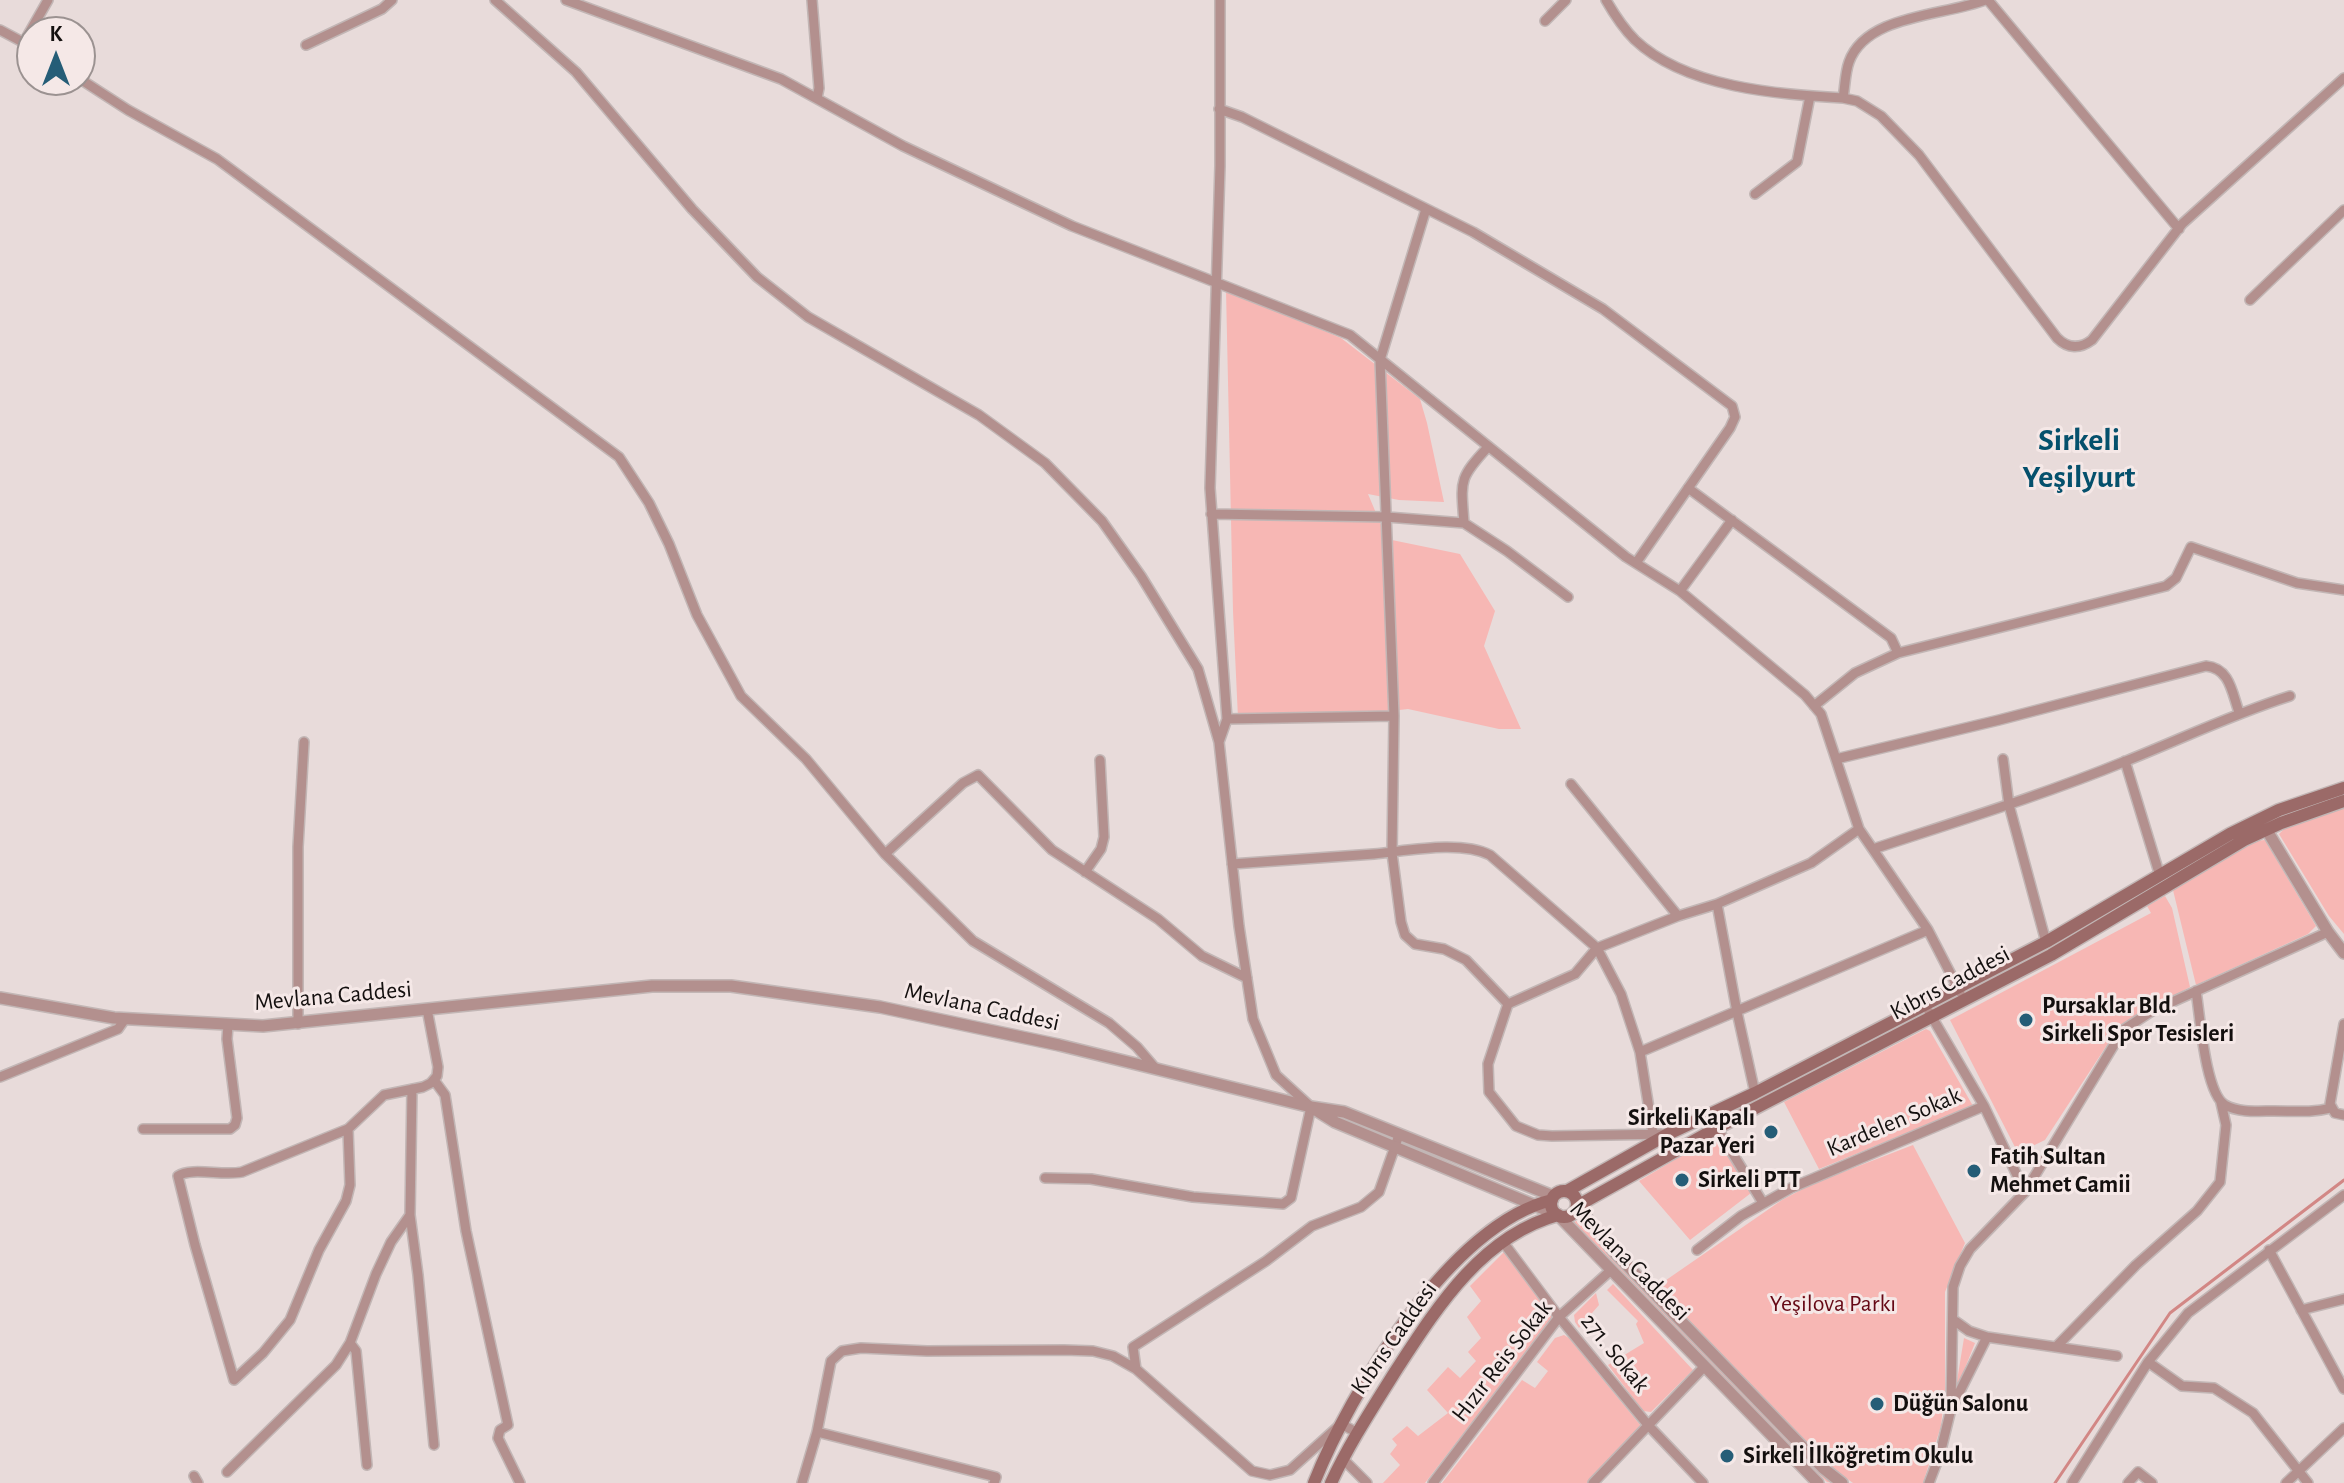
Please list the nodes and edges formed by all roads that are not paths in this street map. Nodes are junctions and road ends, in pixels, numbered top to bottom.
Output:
1 (392, 0) edge
2 (495, 0) edge
3 (566, 0) edge
4 (812, 0) edge
5 (1220, 0) edge
6 (1566, 0) edge
7 (1606, 0) edge
8 (1986, 0) edge
9 (1545, 21) dead end
10 (306, 45) dead end
11 (2344, 78) edge
12 (96, 89) edge
13 (1810, 96) junction
14 (817, 98) junction
15 (1843, 98) junction
16 (1219, 109) junction
17 (1755, 194) dead end
18 (1426, 209) junction
19 (2344, 210) edge
20 (2179, 229) junction
21 (1215, 283) junction
22 (2250, 300) dead end
23 (1380, 360) junction
24 (1488, 447) junction
25 (1688, 488) junction
26 (1211, 514) junction
27 (1387, 517) junction
28 (1732, 520) junction
29 (1464, 523) junction
30 (1636, 563) junction
31 (2344, 590) edge
32 (1680, 591) junction
33 (1568, 597) dead end
34 (1898, 653) junction
35 (2290, 696) dead end
36 (1814, 706) junction
37 (2239, 712) junction
38 (1394, 716) junction
39 (1227, 719) junction
40 (304, 742) dead end
41 (1219, 742) junction
42 (1836, 759) junction
43 (2003, 759) dead end
44 (1100, 760) dead end
45 (2125, 761) junction
46 (1571, 784) dead end
47 (2344, 788) edge
48 (2344, 801) edge
49 (2009, 805) junction
50 (1859, 829) junction
51 (2266, 829) junction
52 (1873, 849) junction
53 (1392, 853) junction
54 (885, 854) junction
55 (1232, 864) junction
56 (1085, 872) junction
57 (2160, 876) junction
58 (1717, 904) junction
59 (1678, 916) junction
60 (1928, 930) junction
61 (2328, 932) junction
62 (2046, 942) junction
63 (1597, 948) junction
64 (2344, 953) edge
65 (1247, 978) junction
66 (1958, 986) junction
67 (2196, 991) junction
68 (0, 998) edge
69 (1964, 1001) junction
70 (1508, 1004) junction
71 (1925, 1005) junction
72 (427, 1009) junction
73 (1737, 1012) junction
74 (1933, 1018) junction
75 (125, 1019) junction
76 (298, 1024) junction
77 (2344, 1024) edge
78 (228, 1025) junction
79 (1640, 1052) junction
80 (1155, 1068) junction
81 (0, 1077) edge
82 (434, 1080) junction
83 (412, 1089) junction
84 (1755, 1093) junction
85 (2221, 1103) junction
86 (1984, 1106) junction
87 (1311, 1107) junction
88 (2331, 1108) junction
89 (2344, 1115) edge
90 (1717, 1128) junction
91 (143, 1129) dead end
92 (348, 1129) junction
93 (1653, 1134) junction
94 (1668, 1134) junction
95 (1399, 1135) junction
96 (1394, 1148) junction
97 (1045, 1178) dead end
98 (1567, 1191) junction
99 (2025, 1192) junction
100 (2344, 1195) edge
101 (1552, 1198) junction
102 (1763, 1203) junction
103 (1533, 1204) junction
104 (1577, 1206) junction
105 (410, 1215) junction
106 (1558, 1215) junction
107 (1503, 1242) junction
108 (1697, 1250) dead end
109 (2269, 1250) junction
110 (1610, 1271) junction
111 (2344, 1299) edge
112 (2301, 1310) junction
113 (1559, 1317) junction
114 (1955, 1321) junction
115 (1987, 1337) junction
116 (350, 1343) junction
117 (2056, 1347) junction
118 (2117, 1356) dead end
119 (2148, 1362) junction
120 (1703, 1368) junction
121 (1136, 1369) junction
122 (2344, 1389) edge
123 (1951, 1409) junction
124 (1341, 1424) junction
125 (1648, 1425) junction
126 (2344, 1428) edge
127 (817, 1432) junction
128 (1356, 1432) junction
129 (434, 1445) dead end
130 (1343, 1459) junction
131 (367, 1465) dead end
132 (2298, 1471) junction
133 (227, 1472) dead end
134 (520, 1483) edge
135 (802, 1483) edge
136 (994, 1483) edge
137 (1314, 1483) edge
138 (1331, 1483) edge
139 (1367, 1483) edge
140 (1433, 1483) edge
141 (1593, 1483) edge
142 (1703, 1483) edge
143 (1818, 1483) edge
144 (1842, 1483) edge
145 (1929, 1483) edge
146 (2072, 1483) edge
147 (2128, 1483) edge
148 (2152, 1483) edge
149 (2286, 1483) edge
150 (2308, 1483) edge

1 - 10 street
2 - 41 street
3 - 14 street
4 - 14 street
5 - 16 street
6 - 9 street
7 - 13 street
8 - 15 street
8 - 20 street
11 - 20 street
12 - 54 street
13 - 15 street
13 - 17 street
14 - 21 street
15 - 20 street
16 - 18 street
16 - 21 street
18 - 23 street
18 - 25 street
19 - 22 street
21 - 23 street
21 - 26 street
23 - 24 street
23 - 27 street
24 - 29 street
24 - 30 street
25 - 28 street
25 - 30 street
26 - 27 street
26 - 39 street
27 - 29 street
27 - 38 street
28 - 32 street
28 - 34 street
29 - 33 street
30 - 32 street
31 - 34 street
32 - 36 street
34 - 36 street
35 - 37 street
36 - 42 street
37 - 42 street
37 - 45 street
38 - 39 street
38 - 53 street
39 - 41 street
40 - 76 street
41 - 55 street
42 - 50 street
43 - 49 street
44 - 56 street
45 - 49 street
45 - 57 street
46 - 59 street
47 - 57 main road
48 - 51 main road, Kıbrıs Caddesi
49 - 52 street
49 - 62 street
50 - 52 street
50 - 58 street
51 - 61 street
51 - 69 main road, Kıbrıs Caddesi
52 - 60 street
53 - 55 street
53 - 63 street
53 - 70 street
54 - 56 street
54 - 80 street
55 - 65 street
56 - 65 street
57 - 62 main road
58 - 59 street
58 - 73 street
59 - 63 street
60 - 66 street
60 - 73 street
61 - 64 street
61 - 67 street
62 - 66 main road
63 - 70 street
63 - 79 street
65 - 87 street
66 - 69 street
66 - 71 main road
67 - 85 street
67 - 99 street
68 - 75 street, Mevlana Caddesi
69 - 74 main road, Kıbrıs Caddesi
70 - 93 street
71 - 74 street
71 - 84 main road
72 - 76 street, Mevlana Caddesi
72 - 80 street, Mevlana Caddesi
72 - 82 street
73 - 79 street
73 - 84 street
74 - 86 street
74 - 90 main road, Kıbrıs Caddesi
75 - 78 street, Mevlana Caddesi
75 - 81 street
76 - 78 street, Mevlana Caddesi
77 - 88 street
78 - 91 street
79 - 93 street
80 - 87 street, Mevlana Caddesi
82 - 83 street
82 - 134 street
83 - 92 street
83 - 105 street
84 - 94 main road
85 - 88 street
85 - 117 street
86 - 99 street
86 - 102 street, Kardelen Sokak
87 - 95 street
87 - 96 street, Mevlana Caddesi
87 - 97 street
88 - 89 street
90 - 102 street
90 - 104 main road, Kıbrıs Caddesi
92 - 92 street
93 - 94 street
94 - 98 main road
95 - 96 street
95 - 101 street
96 - 103 street, Mevlana Caddesi
96 - 121 street
98 - 101 main road
98 - 104 main road
99 - 114 street
100 - 109 street
101 - 103 main road
101 - 106 main road
102 - 108 street, Kardelen Sokak
103 - 106 street, Mevlana Caddesi
103 - 124 main road
104 - 106 main road
104 - 144 street
105 - 116 street
105 - 129 street
106 - 107 main road, Kıbrıs Caddesi
106 - 110 street, Mevlana Caddesi
107 - 113 street, 271. Sokak
107 - 128 main road, Kıbrıs Caddesi
109 - 112 street
109 - 119 street
110 - 113 street, Hızır Reis Sokak
110 - 120 street, Mevlana Caddesi
111 - 112 street
112 - 122 street
113 - 125 street, 271. Sokak
113 - 140 street, Hızır Reis Sokak
114 - 115 street
114 - 123 street
115 - 117 street
115 - 123 street
116 - 131 street
116 - 133 street
117 - 118 street
119 - 132 street
119 - 146 street
120 - 125 street
120 - 143 street, Mevlana Caddesi
121 - 124 street
121 - 127 street
123 - 145 street
124 - 128 street
124 - 137 main road
125 - 141 street
125 - 142 street, 271. Sokak
126 - 132 street
127 - 135 street
127 - 136 street
128 - 130 main road, Kıbrıs Caddesi
130 - 138 main road, Kıbrıs Caddesi
130 - 139 street
132 - 149 street
132 - 150 street
147 - 148 street

